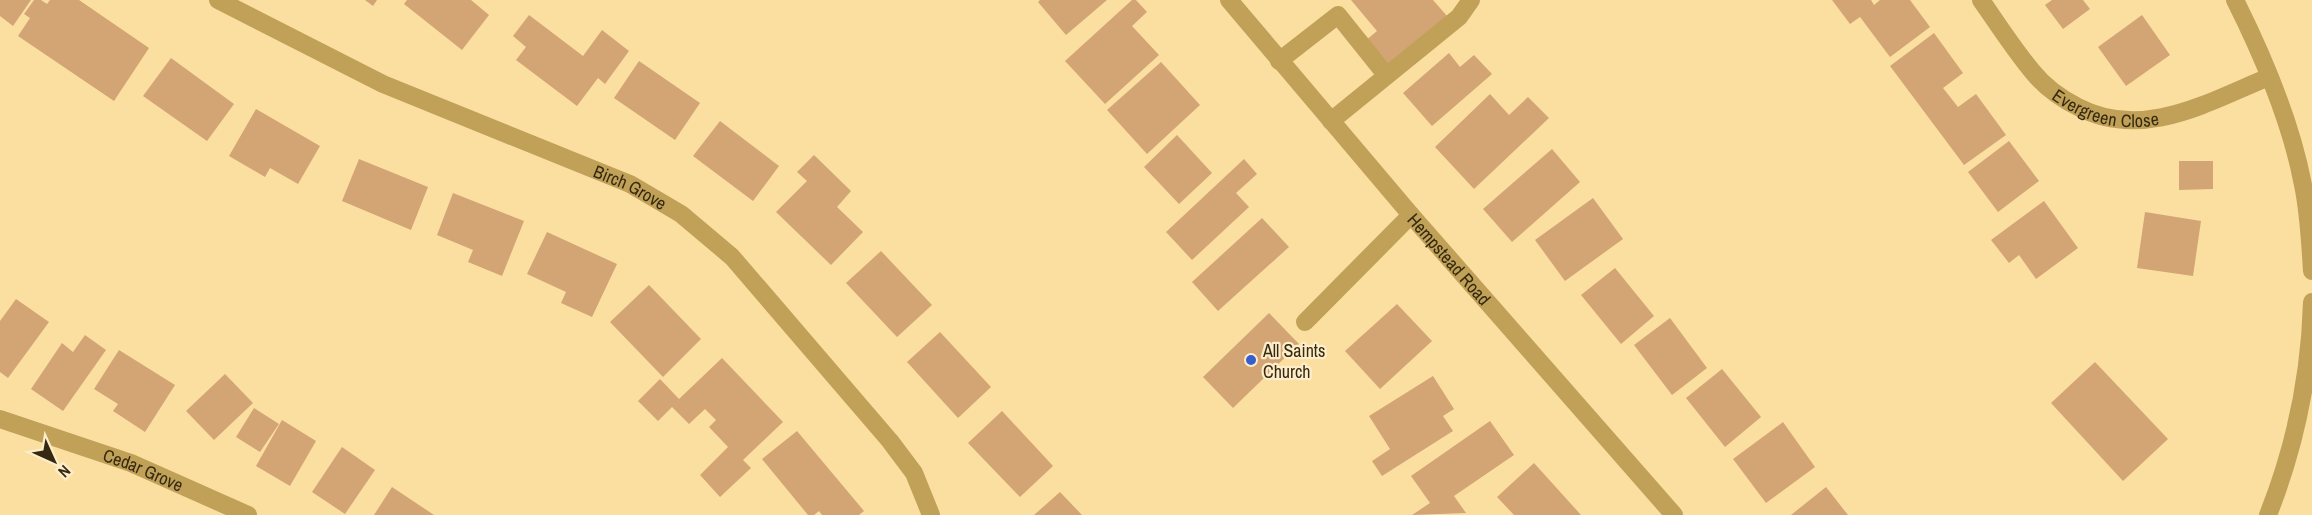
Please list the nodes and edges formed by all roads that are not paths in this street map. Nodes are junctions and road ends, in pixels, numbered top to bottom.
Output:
1 (218, 0) edge
2 (1229, 0) edge
3 (1471, 0) edge
4 (1980, 0) edge
5 (2235, 0) edge
6 (1279, 61) junction
7 (1386, 75) junction
8 (2270, 77) junction
9 (1331, 121) junction
10 (1411, 216) junction
11 (2312, 272) edge
12 (2312, 302) edge
13 (1305, 322) dead end
14 (2310, 372) edge
15 (0, 419) edge
16 (248, 515) edge
17 (931, 515) edge
18 (1674, 515) edge
19 (2268, 515) edge

1 - 17 street, Birch Grove
2 - 6 street, Hempstead Road
3 - 7 street
4 - 8 street, Evergreen Close
5 - 8 street
6 - 7 street
6 - 9 street, Hempstead Road
7 - 9 street
8 - 11 street
9 - 10 street, Hempstead Road
10 - 13 street
10 - 18 street, Hempstead Road
12 - 14 street
14 - 19 street
15 - 16 street, Cedar Grove

